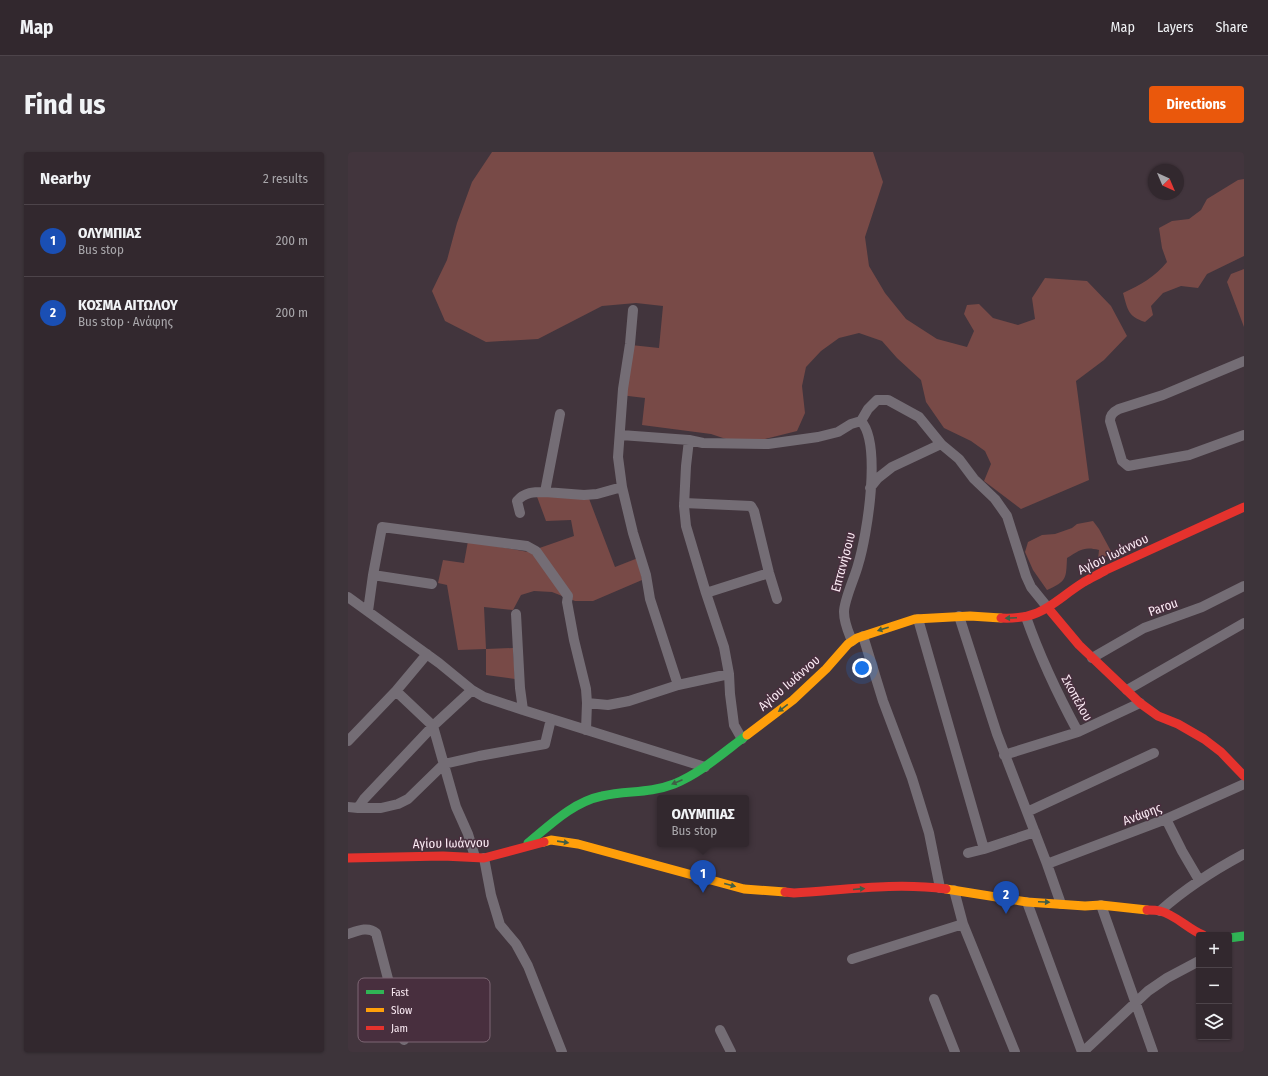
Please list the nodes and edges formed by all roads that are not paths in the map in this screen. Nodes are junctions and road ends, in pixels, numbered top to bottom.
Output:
1 (633, 310) dead end
2 (1244, 361) edge
3 (560, 414) dead end
4 (861, 421) junction
5 (620, 435) junction
6 (1244, 435) edge
7 (689, 440) junction
8 (941, 444) junction
9 (622, 487) junction
10 (870, 488) junction
11 (545, 492) junction
12 (684, 503) junction
13 (1244, 507) edge
14 (520, 513) dead end
15 (769, 573) junction
16 (373, 576) junction
17 (432, 584) dead end
18 (1244, 586) edge
19 (706, 593) junction
20 (348, 597) edge
21 (777, 599) dead end
22 (1048, 608) junction
23 (368, 611) junction
24 (516, 614) dead end
25 (959, 616) junction
26 (1026, 616) junction
27 (918, 619) junction
28 (1244, 623) edge
29 (863, 636) junction
30 (852, 641) junction
31 (427, 654) junction
32 (1092, 658) junction
33 (729, 674) junction
34 (678, 685) junction
35 (472, 690) junction
36 (1127, 690) junction
37 (396, 691) junction
38 (588, 703) junction
39 (1140, 703) junction
40 (523, 710) junction
41 (551, 719) junction
42 (433, 726) junction
43 (586, 730) junction
44 (1078, 732) junction
45 (742, 739) junction
46 (348, 741) edge
47 (1154, 753) dead end
48 (1004, 755) junction
49 (444, 764) junction
50 (705, 767) junction
51 (1244, 776) edge
52 (1244, 784) edge
53 (353, 808) edge
54 (1027, 812) junction
55 (1166, 819) junction
56 (1034, 832) junction
57 (525, 846) junction
58 (984, 849) junction
59 (968, 853) dead end
60 (1244, 854) edge
61 (348, 858) edge
62 (480, 858) junction
63 (1047, 864) junction
64 (1199, 880) junction
65 (940, 888) junction
66 (954, 890) junction
67 (1027, 902) junction
68 (1061, 904) junction
69 (1101, 905) junction
70 (1160, 911) junction
71 (963, 924) junction
72 (1197, 932) edge
73 (348, 934) edge
74 (1244, 936) edge
75 (1232, 938) edge
76 (852, 959) dead end
77 (1196, 963) edge
78 (388, 978) edge
79 (934, 998) dead end
80 (1135, 1004) junction
81 (720, 1030) dead end
82 (562, 1052) edge
83 (731, 1052) edge
84 (955, 1052) edge
85 (1015, 1052) edge
86 (1083, 1052) edge
87 (1153, 1052) edge

1 - 5 street
2 - 6 street
3 - 11 street
4 - 7 street
4 - 8 street
4 - 10 street, Επτανήσοιυ
5 - 7 street
5 - 9 street
7 - 12 street
8 - 10 street
8 - 22 street
9 - 11 street
9 - 34 street
10 - 30 street, Επτανήσοιυ
11 - 14 street
12 - 15 street
12 - 19 street
13 - 22 street, Αγίου Ιωάννου
15 - 19 street
15 - 21 street
16 - 17 street
16 - 23 street
16 - 38 street
18 - 32 street, Parou
19 - 33 street
20 - 23 street
22 - 26 street, Αγίου Ιωάννου
22 - 32 street
23 - 31 street
24 - 40 street
26 -> 25 street, Αγίου Ιωάννου
25 - 27 street, Αγίου Ιωάννου
25 - 48 street
26 - 44 street, Σκοπέλου
27 -> 29 street, Αγίου Ιωάννου
27 - 58 street
28 - 36 street
29 - 30 street, Αγίου Ιωάννου
29 - 65 street
30 -> 45 street, Αγίου Ιωάννου
31 - 35 street
31 - 37 street
32 - 36 street
33 - 34 street
33 - 45 street
34 - 38 street
35 - 40 street
35 - 42 street
36 - 39 street
37 - 42 street
37 - 46 street
38 - 43 street
39 - 44 street, Σκοπέλου
39 - 51 street
40 - 41 street
41 - 43 street
41 - 49 street
42 - 49 street
42 - 53 street
43 - 50 street
44 - 48 street
45 - 50 street, Αγίου Ιωάννου
47 - 54 street
48 - 54 street
49 - 53 street
49 - 62 street
50 -> 57 street, Αγίου Ιωάννου
52 - 55 street, Ανάφης
54 - 56 street
55 - 63 street, Ανάφης
55 - 64 street
56 - 58 street
56 - 63 street
57 - 62 street, Αγίου Ιωάννου
57 -> 65 street
58 - 59 street
60 - 64 street
61 - 62 street, Αγίου Ιωάννου
62 - 82 street
63 - 68 street
64 - 70 street
65 - 66 street
66 - 67 street
66 - 71 street
67 -> 68 street
67 - 86 street
68 - 69 street
69 - 70 street
69 - 80 street
70 - 72 street
71 - 76 street
71 - 85 street
73 - 78 street
74 - 75 street
77 - 80 street
79 - 84 street
80 - 86 street
80 - 87 street
81 - 83 street

